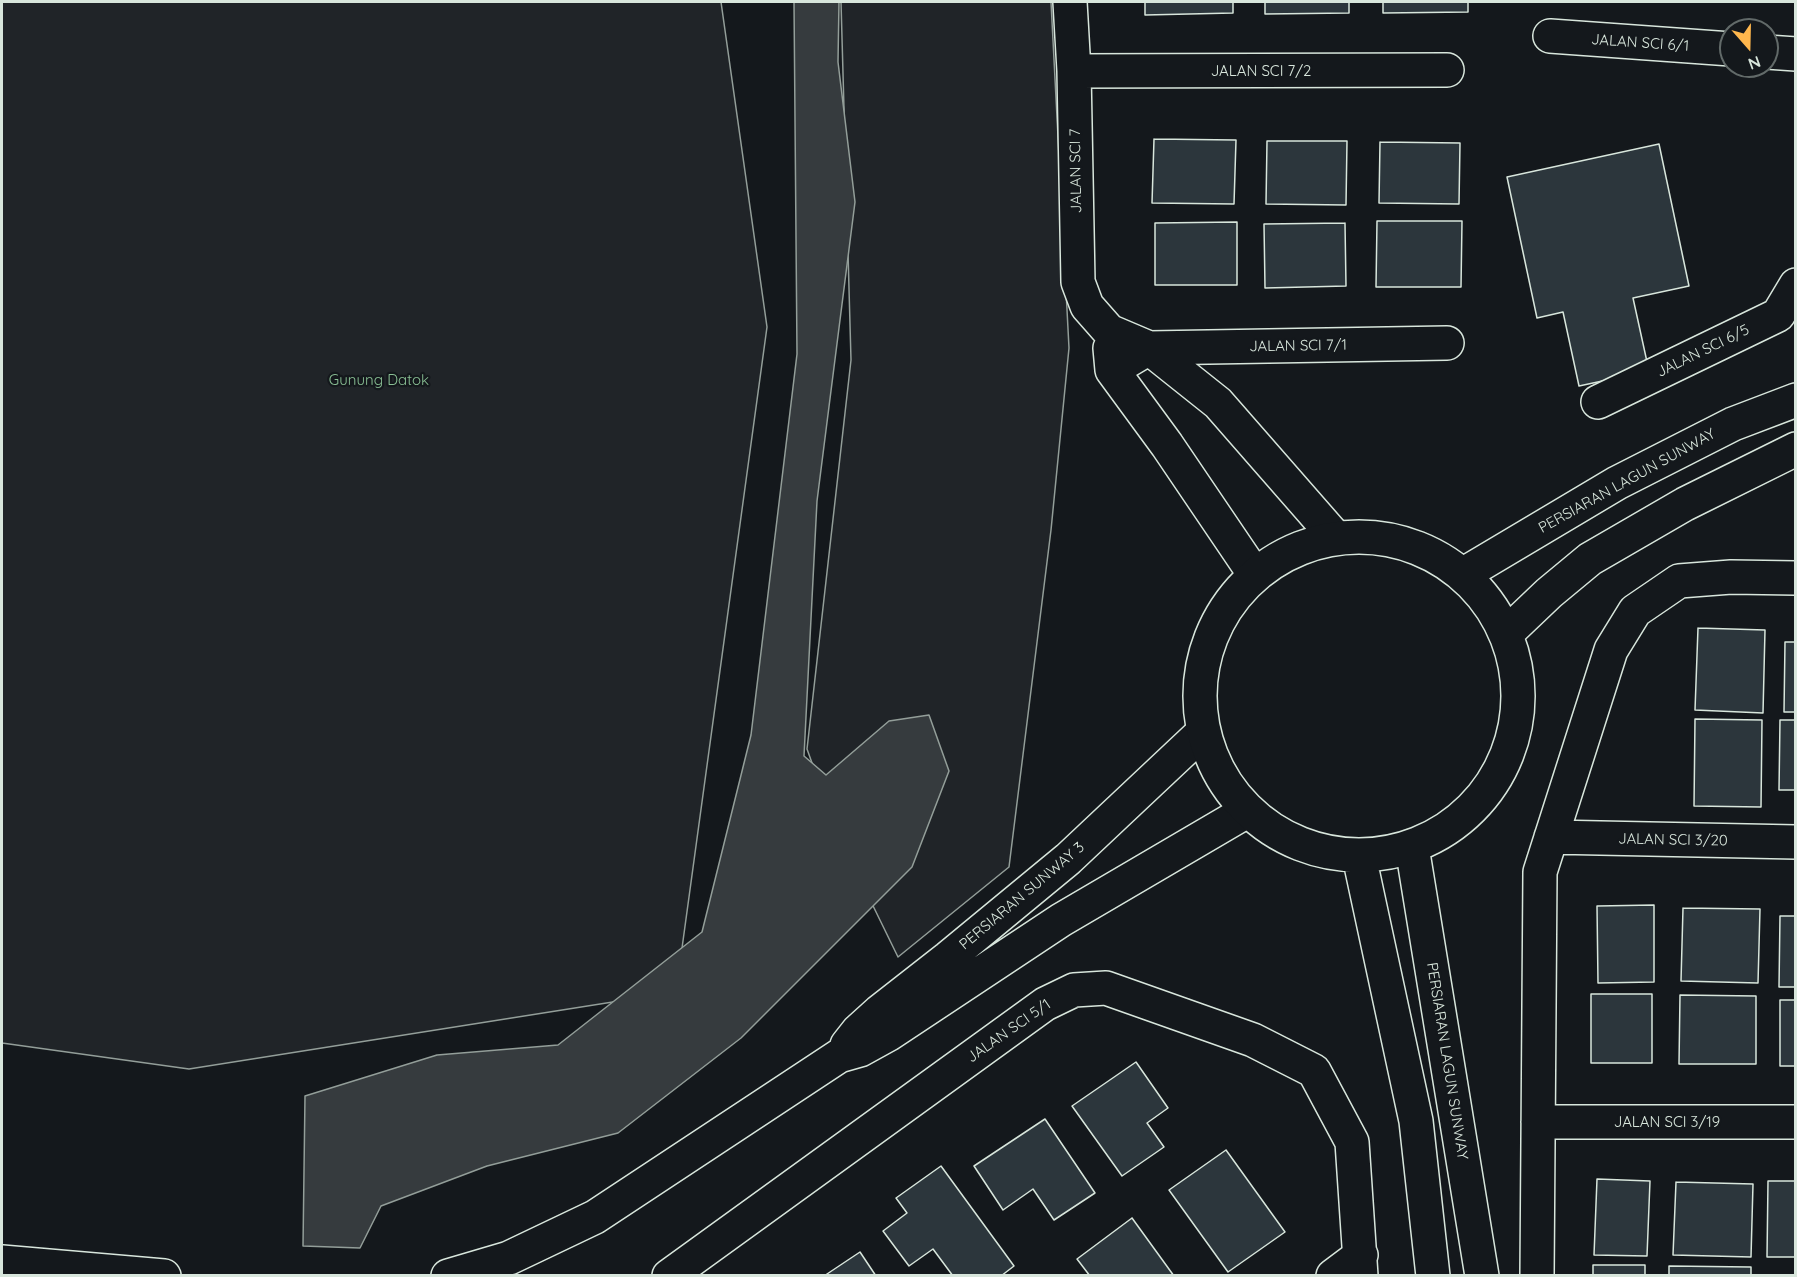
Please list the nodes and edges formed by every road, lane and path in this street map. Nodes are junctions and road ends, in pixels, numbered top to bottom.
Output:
1 (1070, 2) edge
2 (1550, 36) dead end
3 (1719, 48) edge
4 (1779, 53) edge
5 (1796, 54) edge
6 (1447, 70) dead end
7 (1074, 71) junction
8 (1796, 285) edge
9 (1108, 331) junction
10 (1447, 343) dead end
11 (1149, 348) junction
12 (1112, 370) junction
13 (1796, 400) edge
14 (1598, 402) dead end
15 (1796, 449) edge
16 (1336, 538) junction
17 (1464, 574) junction
18 (1255, 575) junction
19 (1796, 578) edge
20 (1507, 633) junction
21 (1203, 732) junction
22 (1247, 810) junction
23 (1551, 837) junction
24 (1796, 842) edge
25 (1412, 847) junction
26 (1359, 856) junction
27 (1068, 859) junction
28 (1100, 898) junction
29 (838, 1056) junction
30 (1538, 1122) junction
31 (1796, 1122) edge
32 (2, 1262) edge
33 (1361, 1265) edge
34 (164, 1275) edge
35 (448, 1275) edge
36 (669, 1275) edge
37 (1333, 1275) edge
38 (1432, 1275) edge
39 (1482, 1275) edge
40 (1537, 1275) edge

1 - 7 street, JALAN SCI 7
2 - 3 street, JALAN SCI 6/1
4 - 5 street
6 - 7 street, JALAN SCI 7/2
7 - 9 street, JALAN SCI 7
8 - 14 street, JALAN SCI 6/5
9 - 11 street
9 - 12 street
10 - 11 street, JALAN SCI 7/1
11 - 12 street
11 - 16 street
12 - 18 street
13 - 17 street, PERSIARAN LAGUN SUNWAY
15 - 20 street
16 - 17 street
16 - 18 street
17 - 20 street
18 - 21 street
19 - 23 street
20 - 25 street
21 - 22 street
21 - 27 street, PERSIARAN SUNWAY 3
22 - 26 street
22 - 28 street, PERSIARAN SUNWAY 3
23 - 24 street, JALAN SCI 3/20
23 - 30 street
25 - 26 street
25 - 39 street, PERSIARAN LAGUN SUNWAY
26 - 38 street
27 - 28 street
27 - 29 street, PERSIARAN SUNWAY 3
28 - 29 street, PERSIARAN SUNWAY 3
29 - 35 street, PERSIARAN SUNWAY 3
30 - 31 street, JALAN SCI 3/19
30 - 40 street
32 - 34 street
33 - 36 street, JALAN SCI 5/1
33 - 37 street

